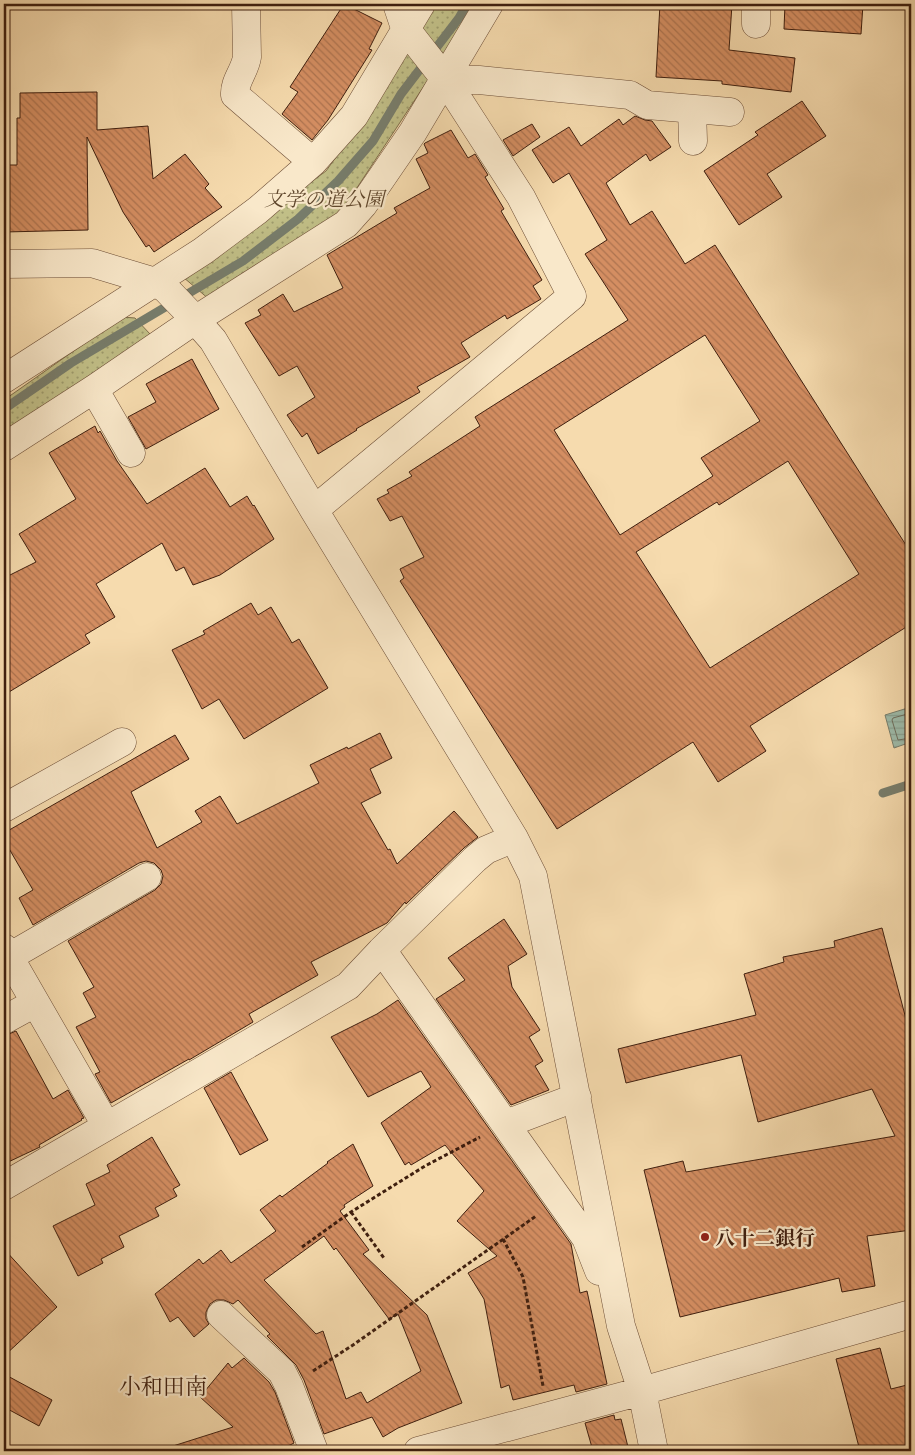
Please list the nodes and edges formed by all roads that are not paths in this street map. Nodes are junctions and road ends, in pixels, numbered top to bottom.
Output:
1 (246, 4) edge
2 (421, 4) edge
3 (489, 4) edge
4 (405, 23) edge
5 (443, 77) junction
6 (692, 108) junction
7 (730, 112) dead end
8 (693, 141) dead end
9 (313, 162) junction
10 (4, 264) edge
11 (160, 286) junction
12 (192, 317) junction
13 (4, 379) edge
14 (94, 389) junction
15 (4, 447) edge
16 (131, 453) dead end
17 (314, 510) junction
18 (122, 742) dead end
19 (4, 808) edge
20 (514, 838) junction
21 (148, 878) dead end
22 (382, 950) junction
23 (6, 953) edge
24 (35, 1003) junction
25 (4, 1020) edge
26 (577, 1096) junction
27 (506, 1124) junction
28 (106, 1125) junction
29 (4, 1186) edge
30 (911, 1314) edge
31 (221, 1315) dead end
32 (621, 1326) junction
33 (642, 1391) junction
34 (314, 1451) edge
35 (418, 1451) edge
36 (654, 1451) edge

1 - 9 street
2 - 4 street
3 - 5 street
4 - 5 street
4 - 9 street
5 - 6 street
5 - 12 street
5 - 17 street
6 - 7 street
6 - 8 street
9 - 11 street
10 - 11 street
11 - 12 street
11 - 13 street
12 - 14 street
12 - 17 street
14 - 15 street
14 - 16 street
17 - 20 street
18 - 19 street
20 - 22 street
20 - 26 street
21 - 23 street
22 - 27 street
22 - 28 street
23 - 24 street
24 - 25 street
24 - 28 street
26 - 27 street
26 - 32 street
27 - 32 street
28 - 29 street
30 - 33 street
31 - 34 street
32 - 33 street
33 - 35 street
33 - 36 street

